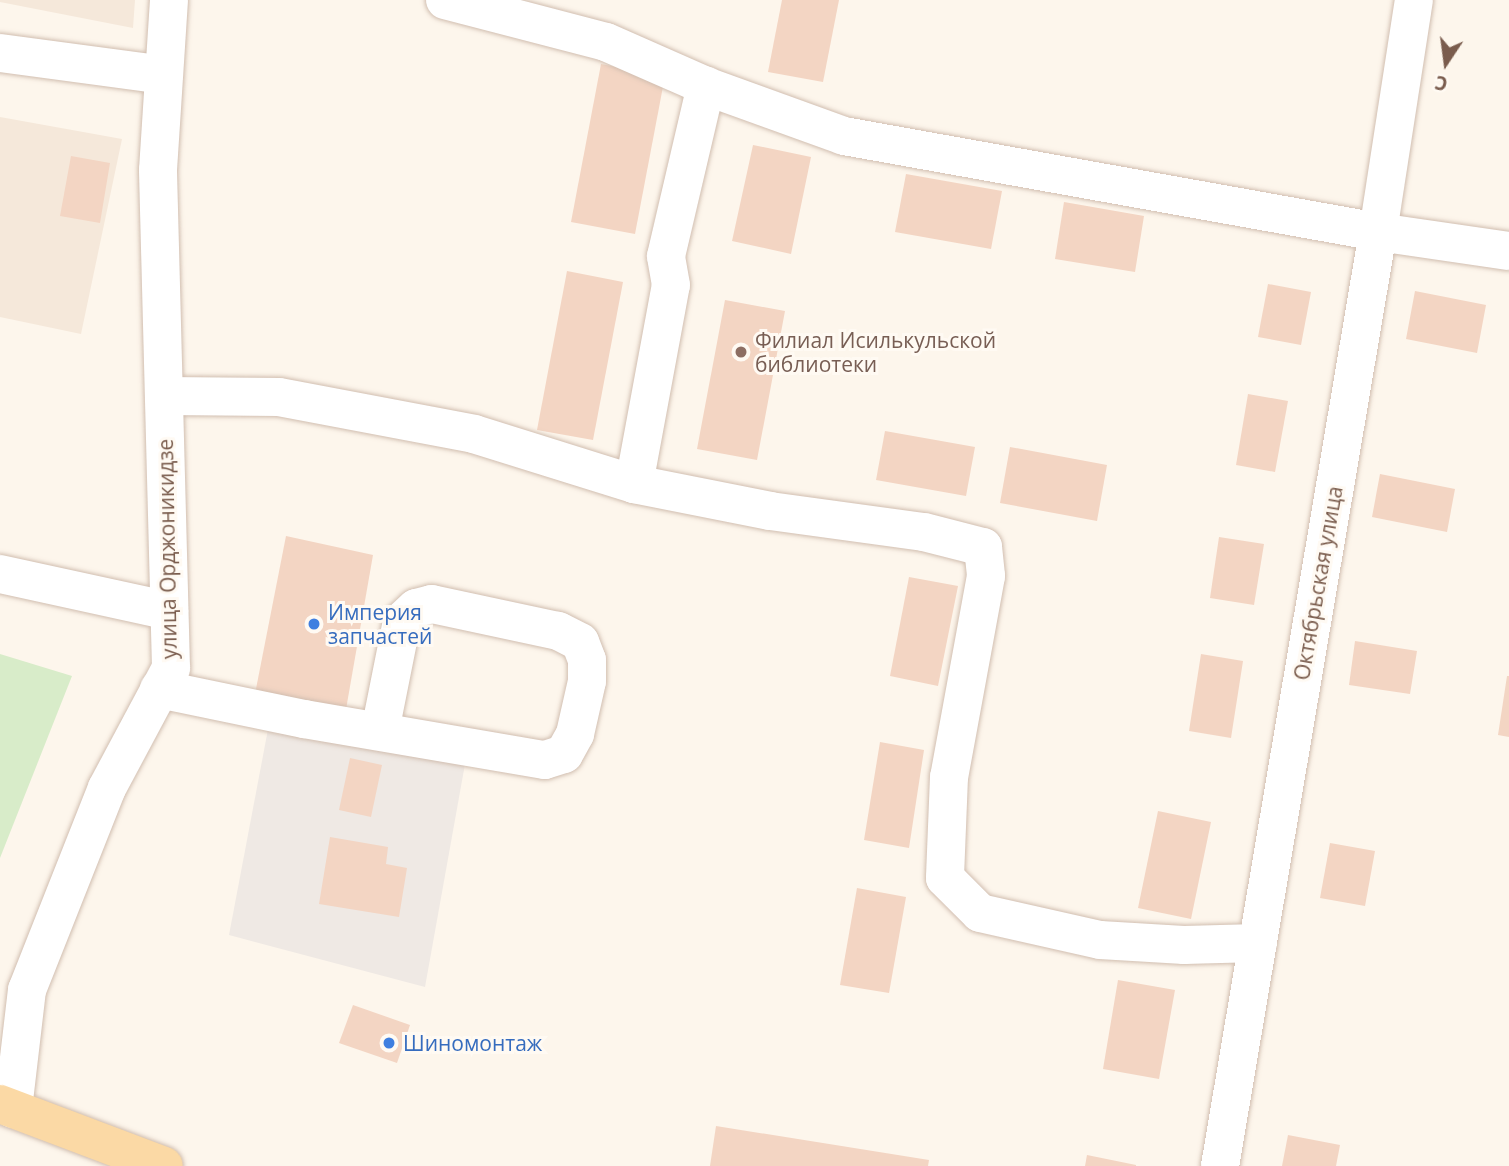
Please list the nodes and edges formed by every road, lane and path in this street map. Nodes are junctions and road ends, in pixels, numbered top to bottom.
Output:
1 (169, 0) edge
2 (445, 0) edge
3 (1414, 0) edge
4 (0, 53) edge
5 (164, 75) junction
6 (706, 86) junction
7 (1378, 232) junction
8 (1509, 251) edge
9 (165, 396) junction
10 (634, 484) junction
11 (0, 574) edge
12 (169, 611) junction
13 (159, 689) junction
14 (380, 731) junction
15 (1258, 943) junction
16 (6, 1106) edge
17 (164, 1166) edge
18 (1220, 1166) edge

1 - 5 street, улица Орджоникидзе
2 - 6 street
3 - 7 street, Октябрьская улица
4 - 5 street
5 - 9 street, улица Орджоникидзе
6 - 7 street
6 - 10 street
7 - 8 street
7 - 15 street, Октябрьская улица
9 - 10 street
9 - 12 street, улица Орджоникидзе
10 - 15 street
11 - 12 street
12 - 13 street, улица Орджоникидзе
13 - 14 street
13 - 16 street, улица Орджоникидзе
14 - 14 street
15 - 18 street, Октябрьская улица
16 - 17 main road

